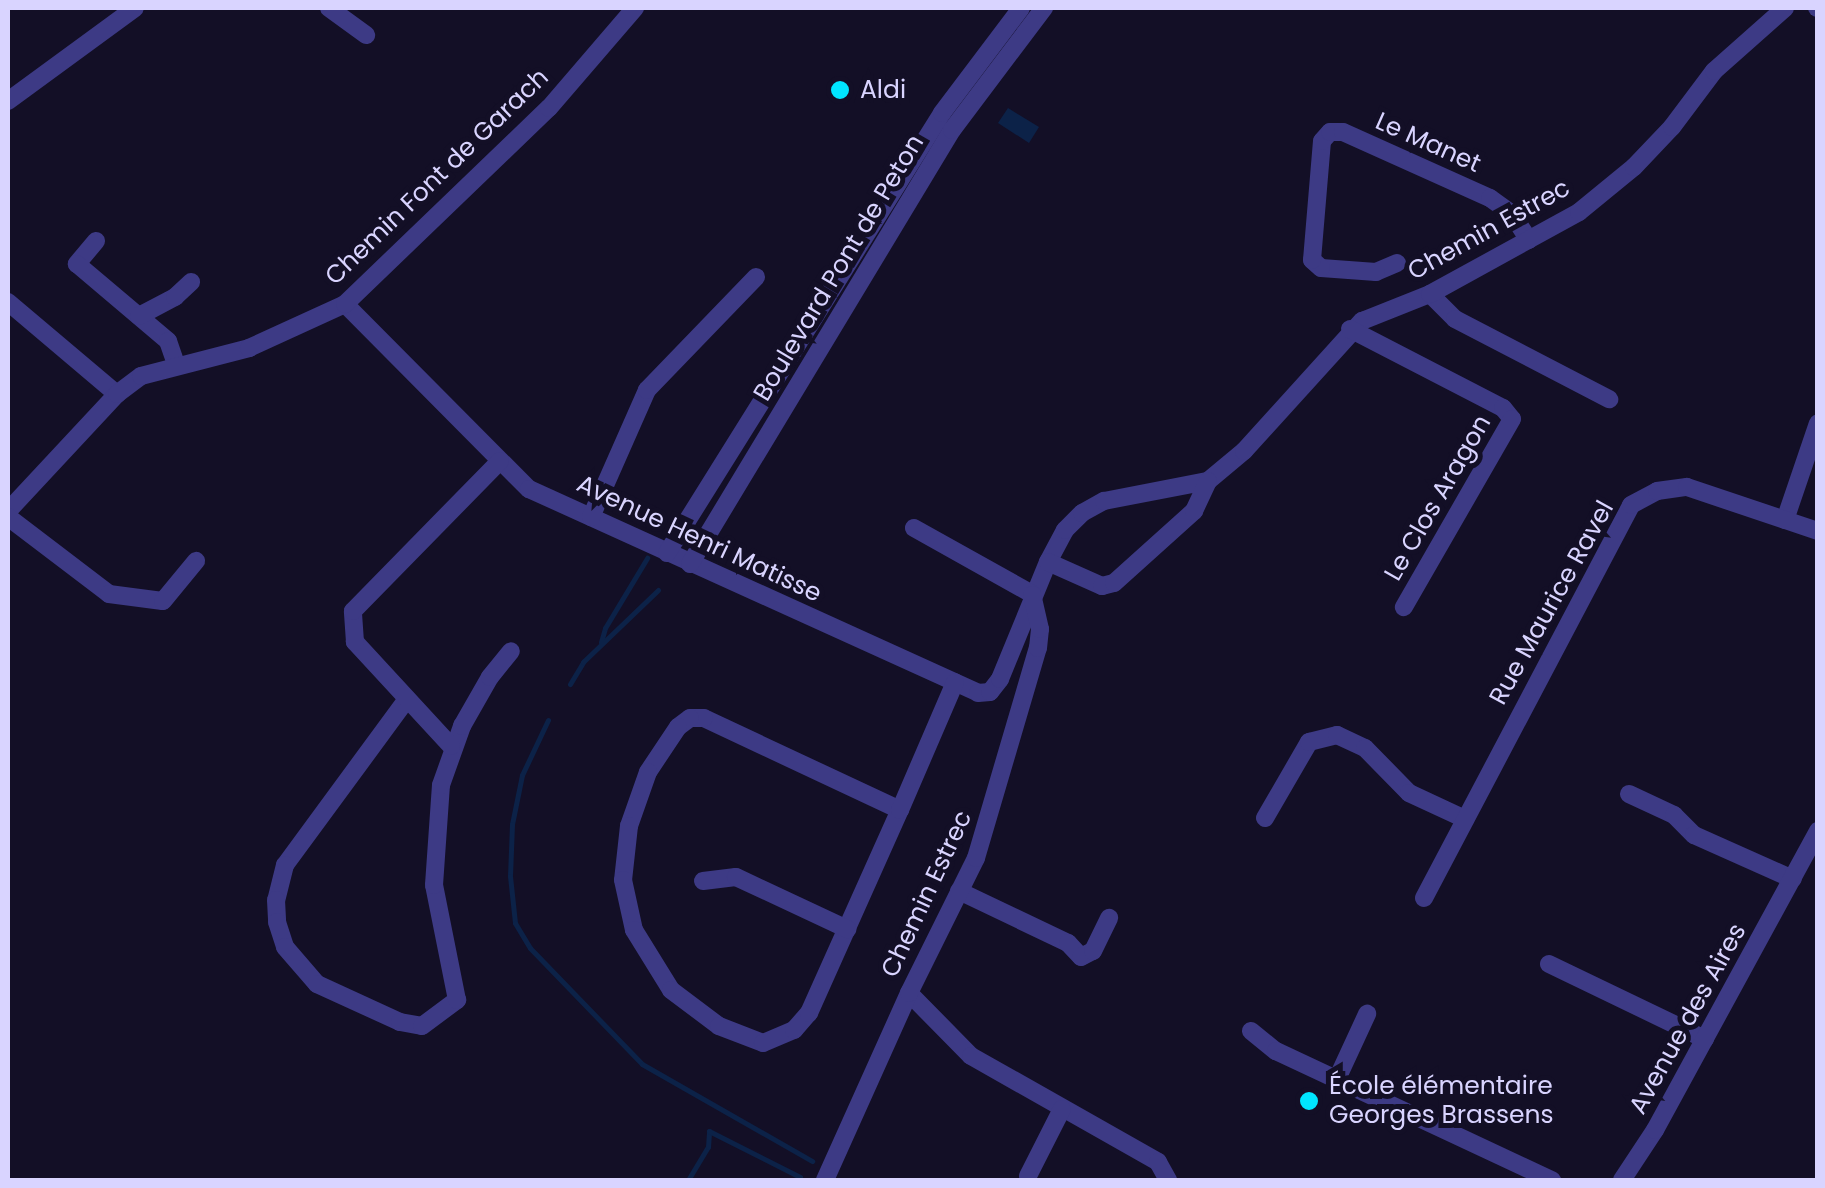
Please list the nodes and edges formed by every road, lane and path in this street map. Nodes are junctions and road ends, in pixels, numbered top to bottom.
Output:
1 (135, 8) edge
2 (329, 8) edge
3 (635, 8) edge
4 (1021, 8) edge
5 (1044, 8) edge
6 (1784, 8) edge
7 (366, 35) dead end
8 (41, 79) junction
9 (8, 101) edge
10 (8, 110) edge
11 (1529, 240) junction
12 (96, 241) dead end
13 (1397, 263) dead end
14 (756, 277) dead end
15 (190, 282) dead end
16 (1430, 294) junction
17 (8, 302) edge
18 (345, 304) junction
19 (139, 316) junction
20 (1350, 330) junction
21 (176, 364) junction
22 (116, 394) junction
23 (1609, 399) dead end
24 (1818, 422) edge
25 (500, 461) junction
26 (1208, 481) junction
27 (8, 514) edge
28 (591, 518) junction
29 (1785, 520) junction
30 (914, 528) dead end
31 (1818, 531) edge
32 (666, 553) junction
33 (196, 561) dead end
34 (1048, 562) junction
35 (690, 564) junction
36 (1032, 594) junction
37 (1404, 607) dead end
38 (511, 652) dead end
39 (955, 682) junction
40 (407, 699) junction
41 (451, 746) junction
42 (1629, 794) dead end
43 (900, 810) junction
44 (1264, 818) dead end
45 (1465, 819) junction
46 (1818, 831) edge
47 (1818, 848) edge
48 (1793, 879) junction
49 (703, 881) dead end
50 (959, 891) junction
51 (1424, 898) dead end
52 (1109, 918) dead end
53 (847, 928) junction
54 (1549, 964) dead end
55 (909, 993) junction
56 (1367, 1014) dead end
57 (1251, 1031) dead end
58 (1705, 1039) junction
59 (1336, 1079) junction
60 (1062, 1109) junction
61 (1028, 1176) dead end
62 (825, 1180) edge
63 (1168, 1180) edge
64 (1552, 1180) edge
65 (1622, 1180) edge

1 - 8 street
2 - 7 street
3 - 18 street, Chemin Font de Garach
4 - 32 street, Boulevard Pont de Peton
5 - 35 street, Boulevard Pont de Peton
6 - 11 street, Chemin Estrec
8 - 9 street
8 - 10 street
11 - 13 street, Le Manet
11 - 16 street, Chemin Estrec
12 - 19 street
14 - 28 street
15 - 19 street
16 - 20 street, Chemin Estrec
16 - 23 street
17 - 22 street
18 - 21 street, Chemin Font de Garach
18 - 25 street, Avenue Henri Matisse
19 - 21 street
20 - 26 street, Chemin Estrec
20 - 37 street, Le Clos Aragon
21 - 22 street, Chemin Font de Garach
22 - 27 street, Chemin Font de Garach
24 - 29 street
25 - 28 street, Avenue Henri Matisse
25 - 40 street
26 - 34 street
26 - 34 street, Chemin Estrec
27 - 33 street
28 - 32 street, Avenue Henri Matisse
29 - 31 street, Rue Maurice Ravel
29 - 45 street, Rue Maurice Ravel
30 - 36 street
32 - 35 street, Avenue Henri Matisse
34 - 36 street
35 - 39 street, Avenue Henri Matisse
36 - 39 street, Avenue Henri Matisse
36 - 50 street, Chemin Estrec
38 - 41 street
39 - 43 street
40 - 41 street
40 - 41 street
42 - 48 street
43 - 53 street
43 - 53 street
44 - 45 street
45 - 51 street, Rue Maurice Ravel
46 - 48 street, Avenue des Aires
47 - 48 street, Avenue des Aires
48 - 58 street, Avenue des Aires
49 - 53 street
50 - 52 street
50 - 55 street, Chemin Estrec
54 - 58 street
55 - 60 street
55 - 62 street, Chemin Estrec
56 - 59 street
57 - 59 street
58 - 65 street, Avenue des Aires
59 - 64 street
60 - 61 street
60 - 63 street

